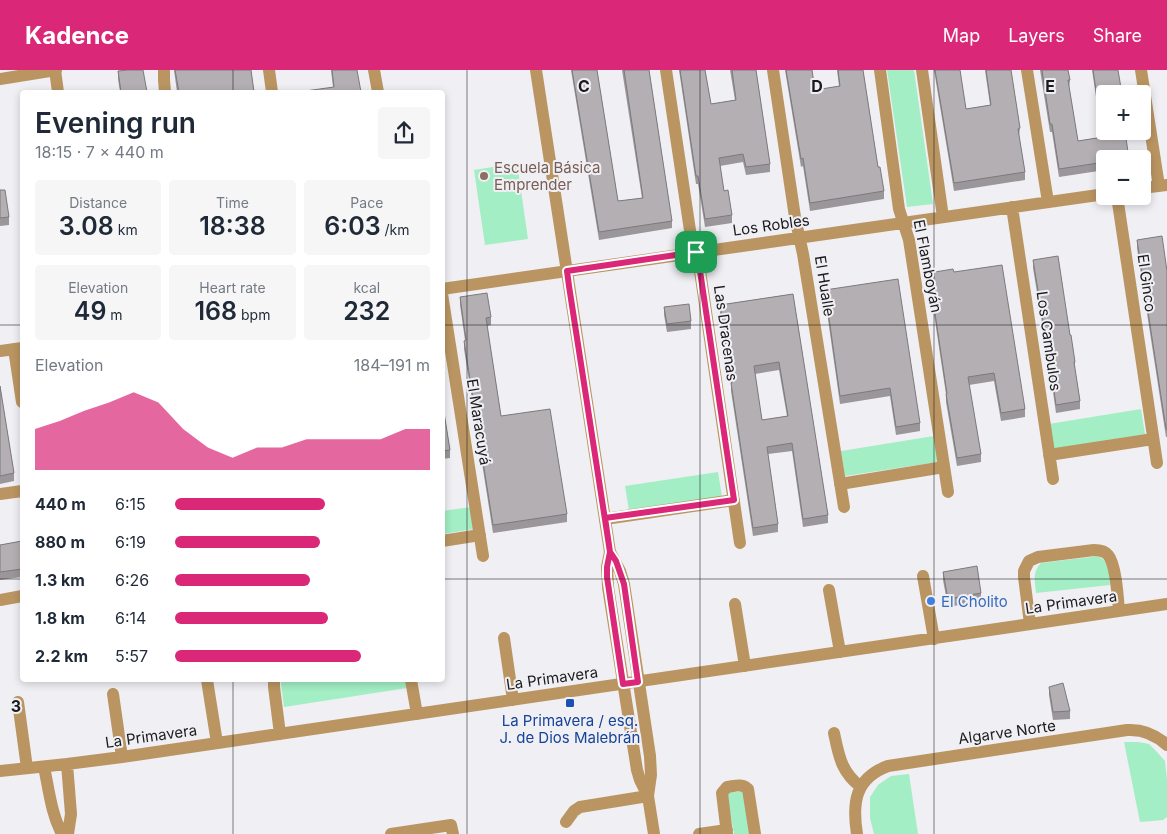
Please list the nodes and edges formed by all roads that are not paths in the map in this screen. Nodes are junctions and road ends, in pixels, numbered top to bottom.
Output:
1 (55, 70) edge
2 (164, 70) edge
3 (269, 70) edge
4 (374, 70) edge
5 (536, 70) edge
6 (666, 70) edge
7 (773, 70) edge
8 (880, 70) edge
9 (922, 70) edge
10 (1028, 70) edge
11 (1141, 70) edge
12 (0, 79) edge
13 (58, 90) edge
14 (165, 90) edge
15 (272, 90) edge
16 (378, 90) edge
17 (1163, 185) edge
18 (1096, 195) edge
19 (1048, 202) junction
20 (1118, 205) edge
21 (1012, 207) junction
22 (943, 217) junction
23 (904, 223) junction
24 (800, 238) junction
25 (696, 252) junction
26 (567, 271) junction
27 (445, 289) edge
28 (445, 313) edge
29 (18, 348) edge
30 (0, 351) edge
31 (20, 375) edge
32 (1153, 439) junction
33 (1049, 455) junction
34 (1157, 463) dead end
35 (944, 468) junction
36 (1053, 479) dead end
37 (840, 484) junction
38 (20, 491) edge
39 (948, 492) dead end
40 (0, 494) edge
41 (734, 500) junction
42 (844, 506) dead end
43 (605, 518) junction
44 (480, 535) junction
45 (445, 541) edge
46 (740, 542) dead end
47 (610, 552) junction
48 (483, 556) dead end
49 (924, 576) dead end
50 (829, 590) dead end
51 (20, 596) edge
52 (0, 600) edge
53 (735, 604) dead end
54 (1167, 604) edge
55 (1119, 611) junction
56 (1030, 624) junction
57 (504, 638) dead end
58 (934, 638) junction
59 (840, 652) junction
60 (745, 666) junction
61 (207, 682) edge
62 (274, 682) edge
63 (411, 682) edge
64 (638, 682) junction
65 (623, 684) junction
66 (113, 694) dead end
67 (513, 700) junction
68 (18, 702) dead end
69 (416, 714) junction
70 (834, 733) dead end
71 (280, 734) junction
72 (1165, 739) edge
73 (217, 743) junction
74 (122, 757) junction
75 (67, 764) junction
76 (44, 767) junction
77 (27, 768) junction
78 (0, 771) edge
79 (861, 786) junction
80 (648, 796) junction
81 (566, 822) dead end
82 (452, 829) edge
83 (727, 832) edge
84 (62, 834) edge
85 (68, 834) edge
86 (390, 834) edge
87 (654, 834) edge
88 (699, 834) edge
89 (755, 834) edge
90 (858, 834) edge

1 - 12 street
1 - 13 street
2 - 14 street
3 - 15 street
4 - 16 street
5 - 26 street
6 - 25 street, Las Dracenas
7 - 24 street, El Hualle
8 - 23 street, El Flamboyán
9 - 22 street, El Flamboyán
10 - 19 street
11 - 17 street
18 - 19 street, Los Robles
19 - 21 street, Los Robles
20 - 32 street, El Ginco
21 - 22 street, Los Robles
21 - 33 street, Los Cambulos
22 - 23 street, Los Robles
23 - 24 street, Los Robles
23 - 35 street, El Flamboyán
24 - 25 street, Los Robles
24 - 37 street, El Hualle
25 - 26 street, Los Robles
25 - 41 street, Las Dracenas
26 - 27 street, Los Robles
26 - 43 street
28 - 44 street, El Maracuyá
29 - 30 street
29 - 31 street
32 - 33 street
32 - 34 street, El Ginco
33 - 36 street, Los Cambulos
35 - 37 street
35 - 39 street, El Flamboyán
37 - 42 street, El Hualle
38 - 40 street
41 - 43 street
41 - 46 street, Las Dracenas
43 - 47 street
44 - 45 street
44 - 48 street, El Maracuyá
47 - 64 street
47 - 65 street
49 - 58 street
50 - 59 street
51 - 52 street
53 - 60 street
54 - 55 street, La Primavera
55 - 56 street, La Primavera
55 - 56 street
56 - 58 street, La Primavera
57 - 67 street
58 - 59 street, La Primavera
59 - 60 street, La Primavera
60 - 64 street, La Primavera
61 - 73 street
62 - 71 street
63 - 69 street
64 - 65 street, La Primavera
64 - 80 street
65 - 67 street, La Primavera
65 - 80 street
66 - 74 street
67 - 69 street, La Primavera
68 - 77 street
69 - 71 street, La Primavera
70 - 79 street
71 - 73 street, La Primavera
72 - 79 street, Algarve Norte
73 - 74 street, La Primavera
74 - 75 street, La Primavera
75 - 76 street, La Primavera
75 - 85 street
76 - 77 street, La Primavera
76 - 84 street
77 - 78 street, La Primavera
79 - 90 street
80 - 81 street
80 - 87 street
82 - 86 street
83 - 88 street
83 - 89 street

